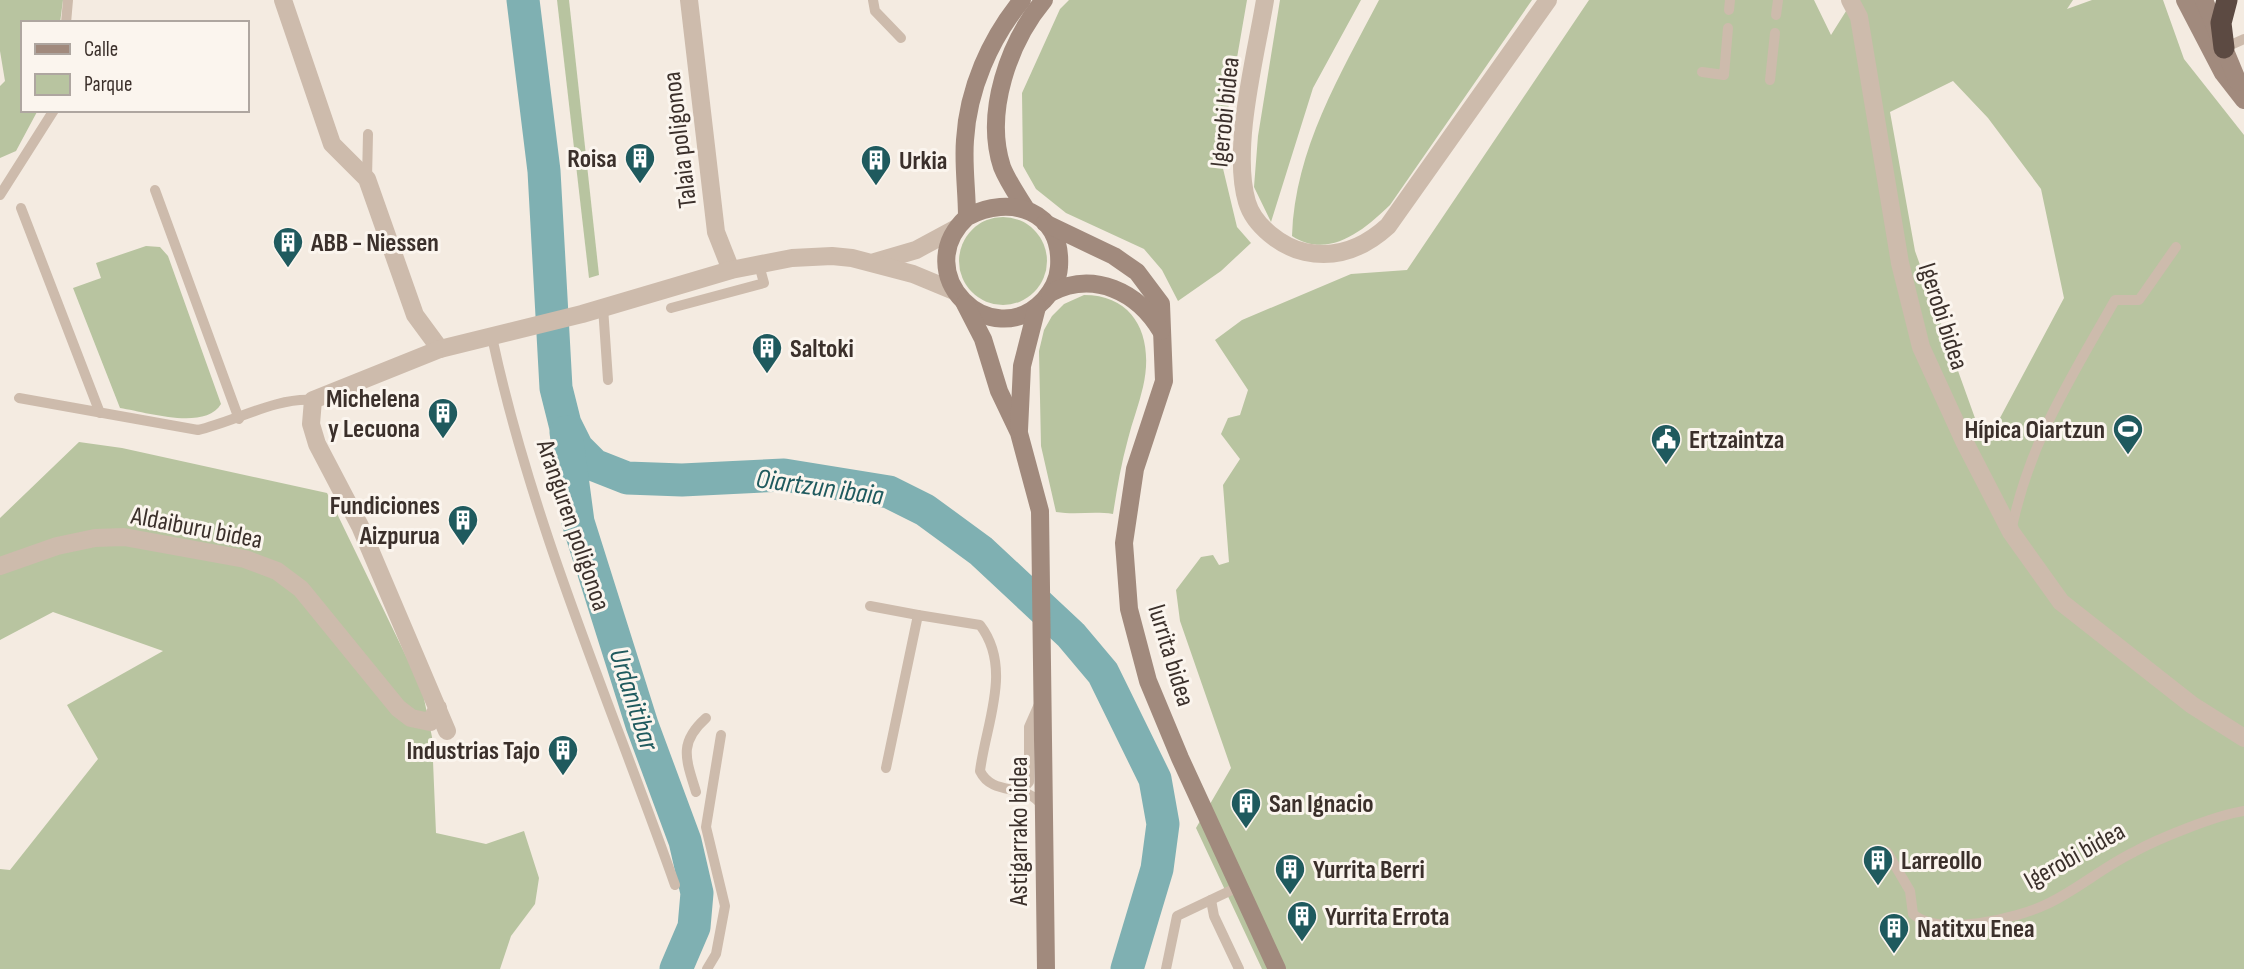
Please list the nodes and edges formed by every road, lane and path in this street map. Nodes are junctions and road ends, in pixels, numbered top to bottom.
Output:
1 (68, 0) edge
2 (283, 0) edge
3 (690, 0) edge
4 (873, 0) edge
5 (1023, 0) edge
6 (1044, 0) edge
7 (1265, 0) edge
8 (1548, 0) edge
9 (1778, 0) edge
10 (1850, 0) edge
11 (2185, 0) edge
12 (2204, 0) edge
13 (2227, 0) edge
14 (1776, 15) dead end
15 (66, 21) edge
16 (1728, 29) dead end
17 (1775, 33) dead end
18 (901, 37) dead end
19 (2244, 39) edge
20 (2224, 48) junction
21 (1702, 72) dead end
22 (1770, 80) dead end
23 (2242, 96) edge
24 (53, 112) edge
25 (368, 134) dead end
26 (367, 179) junction
27 (155, 190) dead end
28 (0, 195) edge
29 (21, 208) dead end
30 (1027, 209) junction
31 (961, 223) junction
32 (1045, 223) junction
33 (2176, 247) dead end
34 (872, 263) junction
35 (759, 265) junction
36 (731, 270) junction
37 (1050, 293) junction
38 (959, 297) junction
39 (603, 307) junction
40 (1037, 307) junction
41 (671, 308) dead end
42 (492, 337) junction
43 (1165, 337) junction
44 (440, 349) junction
45 (608, 380) dead end
46 (19, 398) dead end
47 (313, 400) junction
48 (100, 413) junction
49 (239, 419) junction
50 (1019, 433) junction
51 (2011, 532) junction
52 (0, 566) edge
53 (870, 606) dead end
54 (919, 615) junction
55 (1044, 693) junction
56 (438, 708) junction
57 (706, 718) dead end
58 (447, 731) dead end
59 (721, 735) dead end
60 (2244, 738) edge
61 (886, 768) dead end
62 (1021, 791) junction
63 (696, 792) dead end
64 (1044, 809) junction
65 (2244, 811) edge
66 (1887, 852) dead end
67 (676, 885) dead end
68 (1238, 887) junction
69 (1211, 900) junction
70 (707, 969) edge
71 (1046, 969) edge
72 (1166, 969) edge
73 (1239, 969) edge
74 (1277, 969) edge

1 - 15 lane
2 - 26 street
3 - 36 street, Talaia poligonoa
4 - 18 lane
5 - 31 main road
6 - 30 main road
7 - 8 street, Igerobi bidea
9 - 14 lane
10 - 51 street, Igerobi bidea
11 - 23 main road
12 - 20 main road
13 - 20 highway
16 - 21 lane
17 - 22 lane
19 - 20 lane
20 - 23 main road
24 - 28 lane
25 - 26 lane
26 - 44 street
27 - 49 lane
29 - 48 lane
30 - 31 main road
30 - 32 main road
31 - 34 street
31 - 38 main road
32 - 37 main road
32 - 43 main road, Iurrita bidea
33 - 51 lane
34 - 35 street
34 - 38 street
35 - 36 street
35 - 41 lane
36 - 39 street
37 - 40 main road
37 - 43 main road
38 - 40 main road
38 - 50 main road
39 - 42 street
39 - 45 lane
40 - 50 main road
42 - 44 street
42 - 67 lane, Aranguren poligonoa
43 - 68 main road, Iurrita bidea
44 - 47 street
46 - 48 lane
47 - 49 lane
47 - 56 street
48 - 49 lane
50 - 55 main road, Astigarrako bidea
51 - 60 street, Igerobi bidea
52 - 56 street, Aldaiburu bidea
53 - 54 lane
54 - 61 lane
54 - 62 lane
55 - 62 lane
55 - 64 main road, Astigarrako bidea
56 - 58 street
57 - 63 lane
59 - 70 lane
62 - 64 lane
64 - 71 main road, Astigarrako bidea
65 - 66 lane, Igerobi bidea
68 - 69 lane
68 - 74 main road, Iurrita bidea
69 - 72 lane
69 - 73 lane

